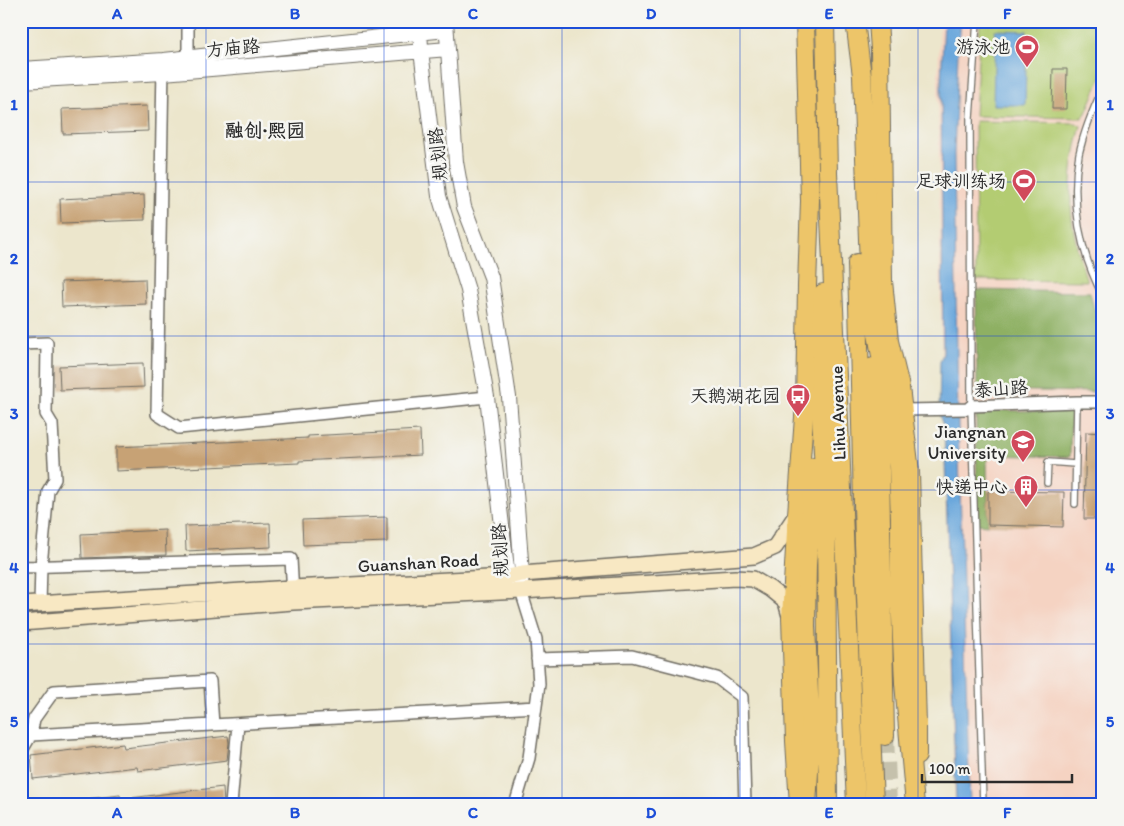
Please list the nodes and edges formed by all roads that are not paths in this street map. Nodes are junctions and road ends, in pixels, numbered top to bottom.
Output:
1 (188, 21) edge
2 (805, 21) edge
3 (824, 21) edge
4 (854, 21) edge
5 (878, 21) edge
6 (977, 21) edge
7 (446, 26) edge
8 (420, 27) edge
9 (448, 49) junction
10 (421, 51) junction
11 (188, 57) junction
12 (164, 67) junction
13 (21, 68) edge
14 (21, 81) edge
15 (1103, 88) edge
16 (828, 173) junction
17 (870, 294) junction
18 (1103, 296) edge
19 (21, 344) edge
20 (820, 391) junction
21 (487, 397) junction
22 (1077, 402) junction
23 (1103, 402) edge
24 (969, 407) junction
25 (902, 410) junction
26 (1075, 464) junction
27 (1047, 483) dead end
28 (1075, 504) dead end
29 (797, 514) junction
30 (42, 566) junction
31 (21, 567) edge
32 (515, 576) junction
33 (521, 591) junction
34 (293, 596) junction
35 (40, 604) junction
36 (21, 605) edge
37 (791, 618) junction
38 (21, 623) edge
39 (537, 660) junction
40 (536, 707) junction
41 (238, 724) junction
42 (213, 725) junction
43 (31, 735) junction
44 (885, 736) tunnel mouth
45 (21, 752) edge
46 (231, 805) edge
47 (515, 805) edge
48 (745, 805) edge
49 (799, 805) edge
50 (808, 805) edge
51 (828, 805) edge
52 (856, 805) edge
53 (874, 805) edge
54 (916, 805) edge
55 (983, 805) edge

1 - 11 street
2 - 29 main road
3 - 16 main road, Lihu Avenue
4 - 17 main road
4 - 53 main road, Lihu Avenue
5 - 25 main road
6 - 24 lane
7 - 8 street, 方庙路
7 - 9 street, 规划路
8 - 10 street, 规划路
8 - 11 street, 方庙路
9 - 10 street, 方庙路
9 - 32 street, 规划路
10 - 12 street, 方庙路
10 - 21 street, 规划路
11 - 12 street, 方庙路
12 - 13 street, 方庙路
12 - 14 street, 方庙路
12 - 21 street
15 - 18 lane
16 - 20 main road
16 - 52 main road, Lihu Avenue
17 - 44 main road
17 - 54 main road
19 - 30 street
20 - 50 main road
20 - 51 main road
21 - 32 street, 规划路
22 - 23 street, 泰山路
22 - 24 street, 泰山路
22 - 26 lane
24 - 25 street, 泰山路
24 - 55 lane
25 - 54 main road
26 - 27 lane
26 - 28 lane
29 - 32 main road, Guanshan Road
29 - 37 main road
30 - 31 street
30 - 34 street
30 - 35 street
32 - 33 street, 规划路
32 - 34 main road, Guanshan Road
33 - 34 main road, Guanshan Road
33 - 37 main road, Guanshan Road
33 - 39 street
34 - 35 main road, Guanshan Road
34 - 38 main road, Guanshan Road
35 - 36 main road, Guanshan Road
37 - 49 main road
39 - 40 street
39 - 48 street
40 - 41 street
40 - 47 street
41 - 42 street
41 - 46 street
42 - 43 street
42 - 43 street
43 - 45 street

